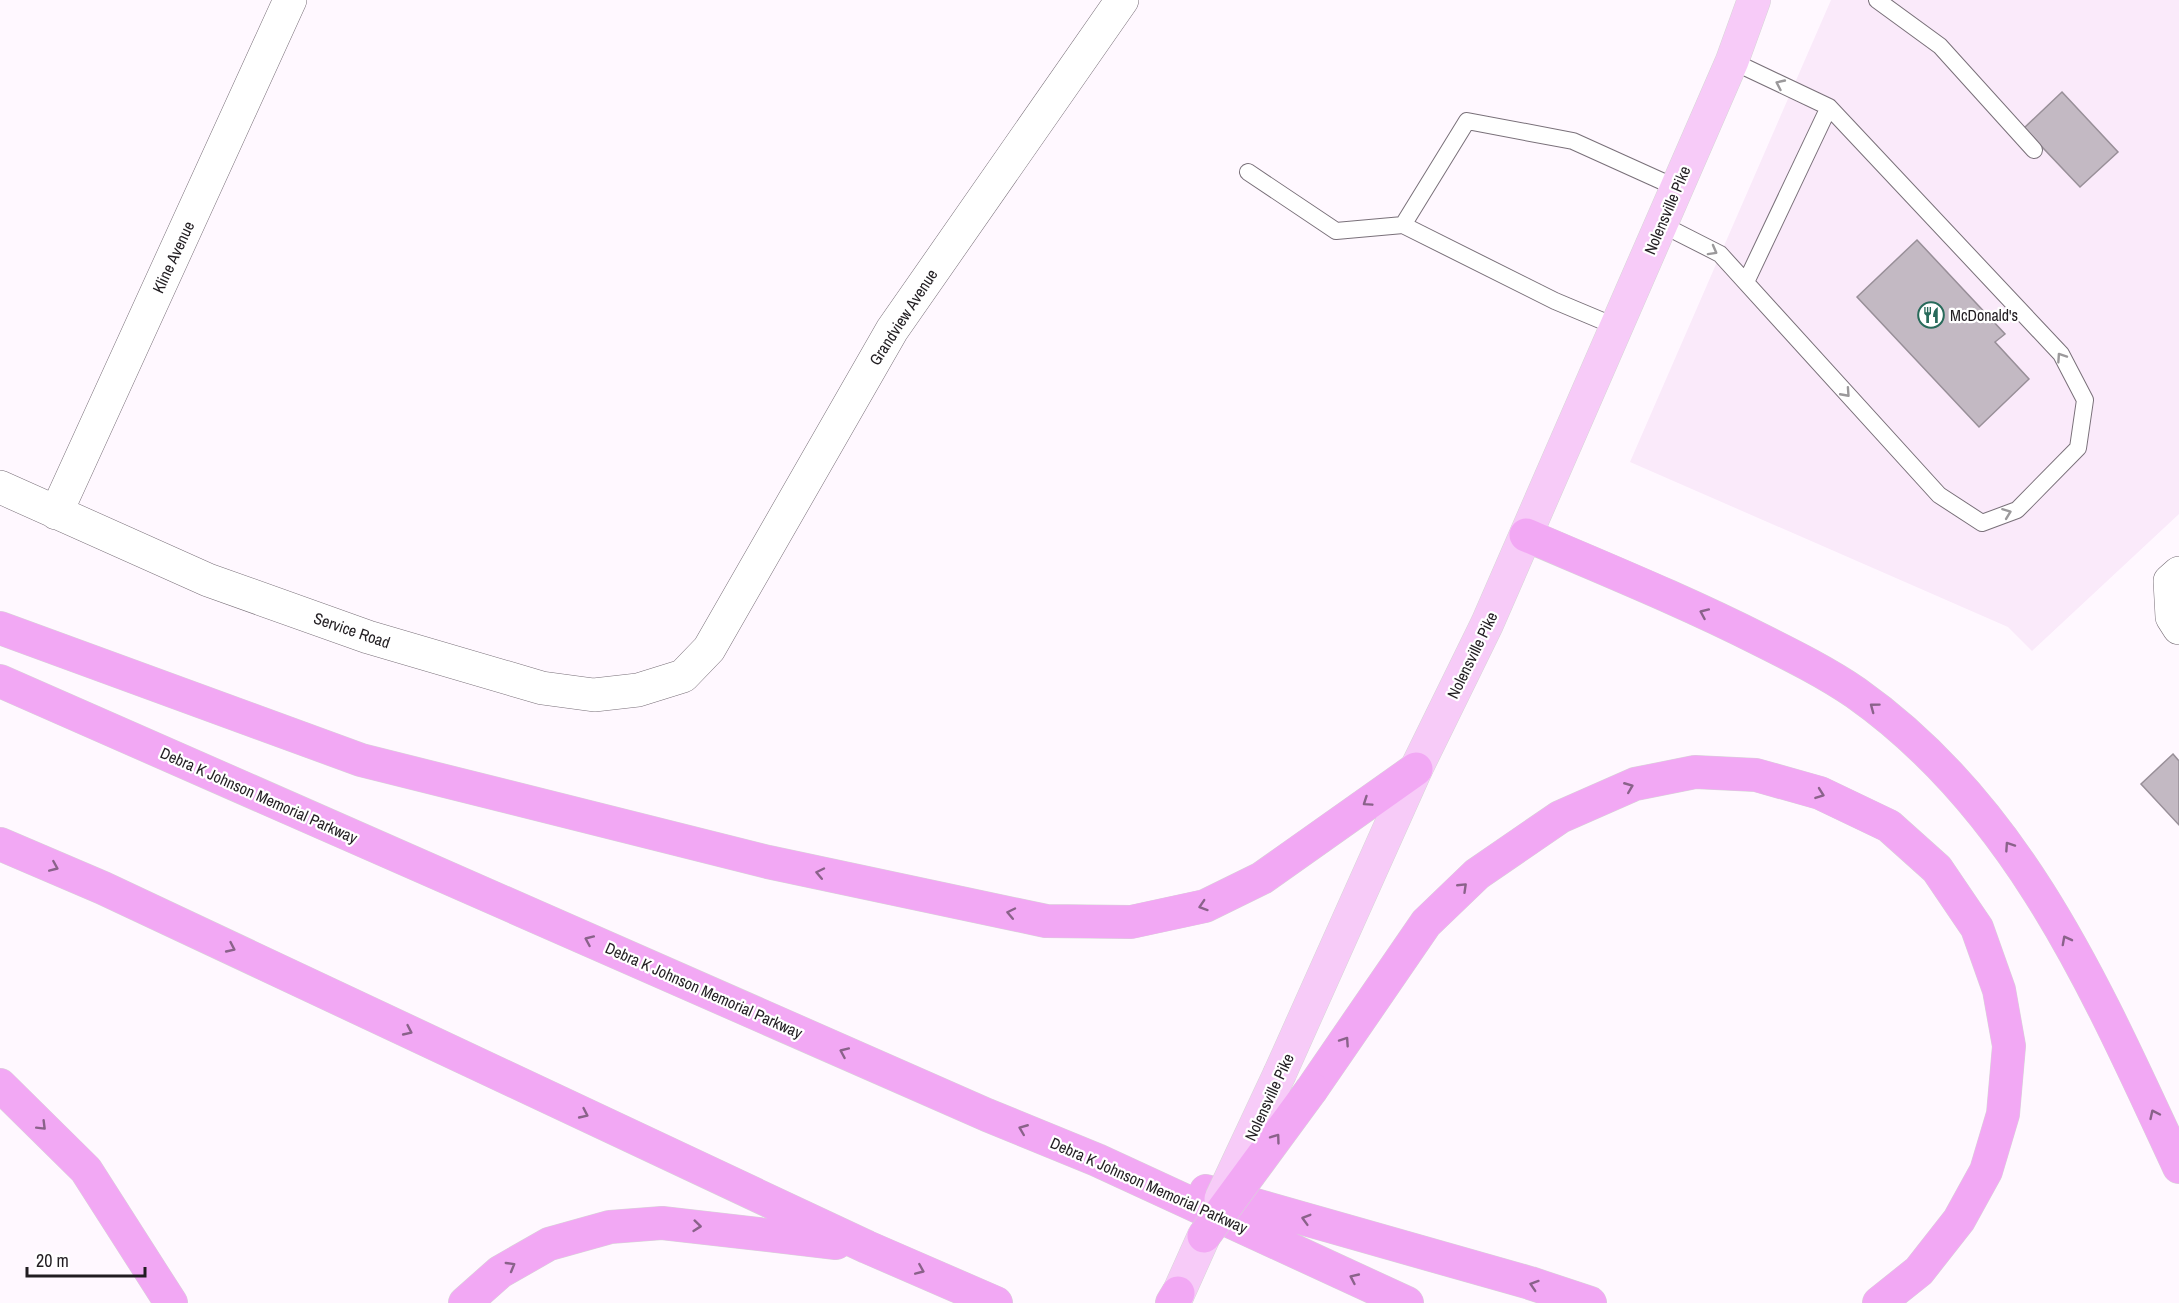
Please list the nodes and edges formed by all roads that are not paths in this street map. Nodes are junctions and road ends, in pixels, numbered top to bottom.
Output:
1 (290, 0) edge
2 (1122, 0) edge
3 (1754, 0) edge
4 (1877, 0) edge
5 (1732, 62) junction
6 (1829, 107) junction
7 (2034, 150) dead end
8 (1248, 172) dead end
9 (1677, 188) junction
10 (1403, 225) junction
11 (1661, 225) junction
12 (1746, 282) junction
13 (1617, 327) junction
14 (0, 487) edge
15 (56, 513) junction
16 (1526, 535) junction
17 (2179, 573) edge
18 (0, 627) edge
19 (2179, 628) edge
20 (709, 649) joint
21 (0, 681) edge
22 (1416, 769) junction
23 (0, 844) edge
24 (0, 1085) edge
25 (1097, 1160) junction
26 (2179, 1167) edge
27 (1204, 1236) junction
28 (867, 1247) junction
29 (1175, 1300) edge
30 (171, 1303) edge
31 (465, 1303) edge
32 (996, 1303) edge
33 (1407, 1303) edge
34 (1590, 1303) edge
35 (1879, 1303) edge

1 - 15 street, Kline Avenue
2 - 20 street, Grandview Avenue
3 - 5 main road, Nolensville Pike
4 - 7 lane
6 -> 5 lane
5 - 9 main road, Nolensville Pike
6 - 12 lane
12 -> 6 lane
8 - 10 lane
9 - 10 lane
9 - 11 main road, Nolensville Pike
10 - 13 lane
11 -> 12 lane
11 - 13 main road, Nolensville Pike
13 - 16 main road, Nolensville Pike
14 - 15 street, Service Road
15 - 20 street, Service Road
16 - 22 main road, Nolensville Pike
26 -> 16 highway
17 - 19 street
22 -> 18 highway
25 -> 21 highway, Debra K Johnson Memorial Parkway
22 - 27 main road, Nolensville Pike, bridge
23 -> 28 highway
24 -> 30 highway
33 -> 25 highway, Debra K Johnson Memorial Parkway
34 -> 25 highway
27 - 29 main road, Nolensville Pike
27 -> 35 highway, bridge
31 -> 28 highway
28 -> 32 highway

